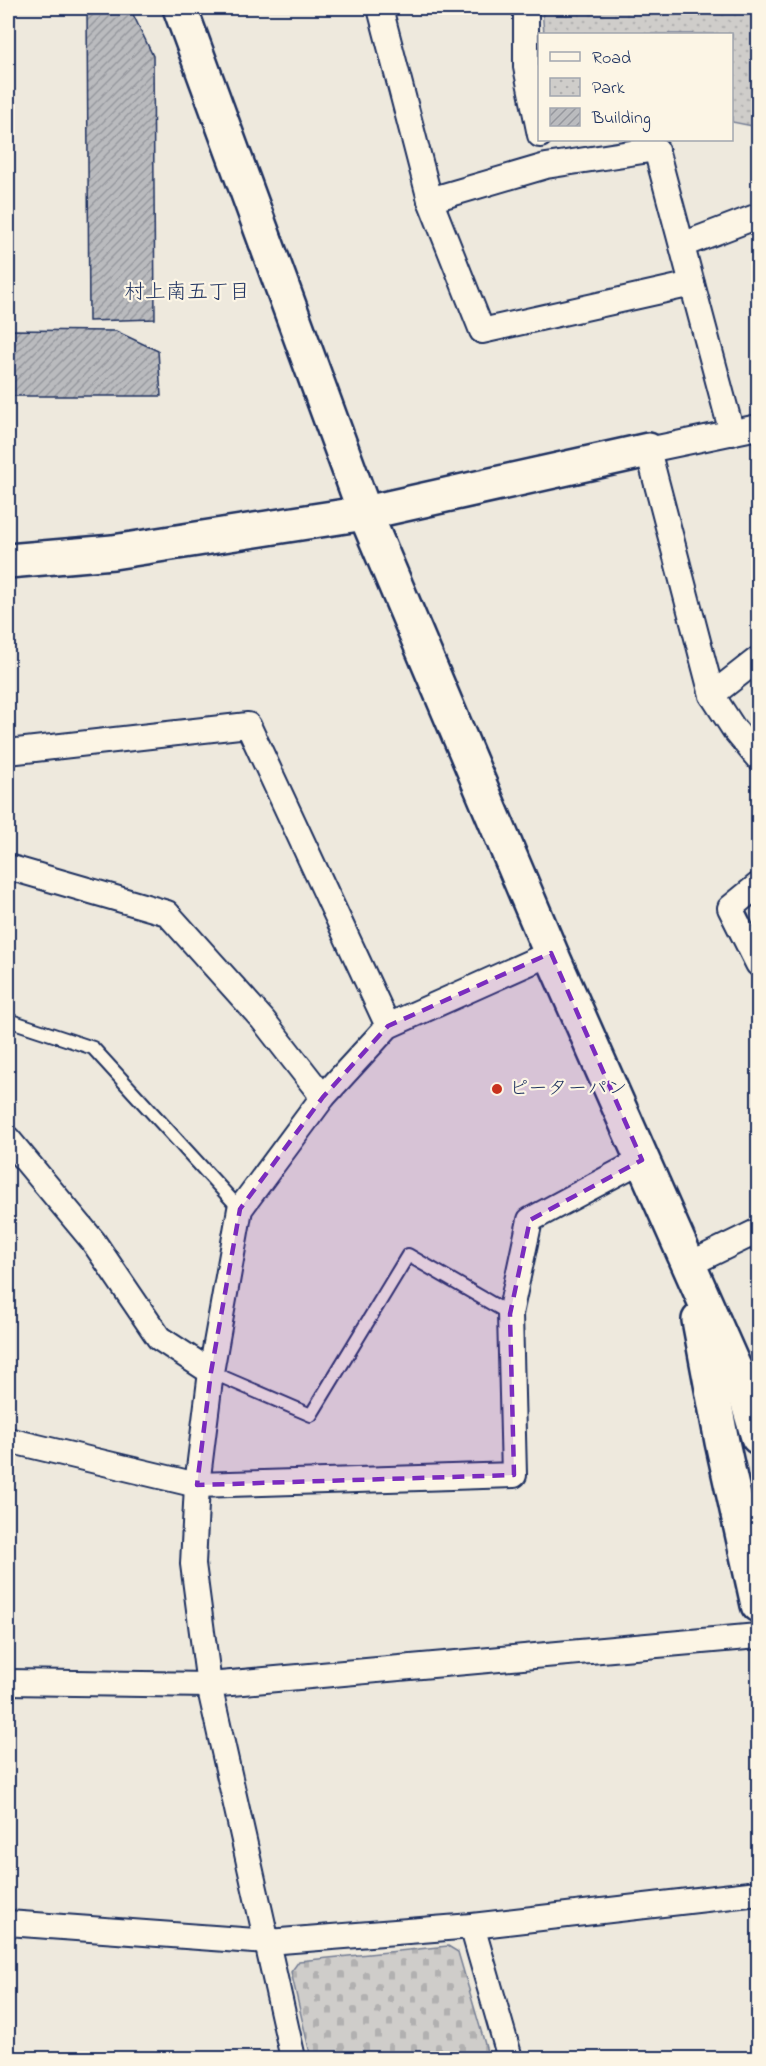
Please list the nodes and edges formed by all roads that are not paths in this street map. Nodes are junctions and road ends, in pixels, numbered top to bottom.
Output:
1 (180, 8) edge
2 (380, 8) edge
3 (526, 8) edge
4 (538, 125) edge
5 (540, 141) edge
6 (546, 166) junction
7 (430, 200) junction
8 (759, 216) edge
9 (682, 245) junction
10 (692, 284) junction
11 (759, 427) edge
12 (732, 433) junction
13 (648, 450) junction
14 (365, 513) junction
15 (8, 561) edge
16 (759, 659) edge
17 (712, 695) junction
18 (8, 752) edge
19 (759, 758) edge
20 (8, 867) edge
21 (759, 885) edge
22 (551, 953) junction
23 (759, 964) edge
24 (8, 1020) edge
25 (387, 1026) junction
26 (323, 1097) junction
27 (8, 1139) edge
28 (642, 1160) junction
29 (240, 1209) junction
30 (759, 1231) edge
31 (688, 1265) junction
32 (510, 1314) junction
33 (211, 1372) junction
34 (759, 1437) edge
35 (8, 1440) edge
36 (197, 1485) junction
37 (759, 1605) edge
38 (759, 1636) edge
39 (8, 1682) edge
40 (209, 1685) junction
41 (759, 1893) edge
42 (8, 1923) edge
43 (472, 1926) junction
44 (268, 1942) junction
45 (293, 2058) edge
46 (510, 2058) edge

1 - 14 street
2 - 7 street
3 - 4 street
5 - 6 street
6 - 7 street
6 - 9 street
7 - 10 street
8 - 9 street
9 - 10 street
10 - 12 street
11 - 12 street
12 - 13 street
13 - 14 street
13 - 17 street
14 - 15 street
14 - 22 street
16 - 17 street
17 - 19 street
18 - 25 street
20 - 26 street
21 - 23 street
22 - 25 street
22 - 28 street
24 - 29 lane
25 - 26 street
26 - 29 street
27 - 33 street
28 - 31 street
28 - 32 street
29 - 33 street
30 - 31 street
31 - 34 street
31 - 37 street
32 - 33 lane
32 - 36 street
33 - 36 street
35 - 36 street
36 - 40 street
38 - 40 street
39 - 40 street
40 - 44 street
41 - 43 street
42 - 44 street
43 - 44 street
43 - 46 street
44 - 45 street

